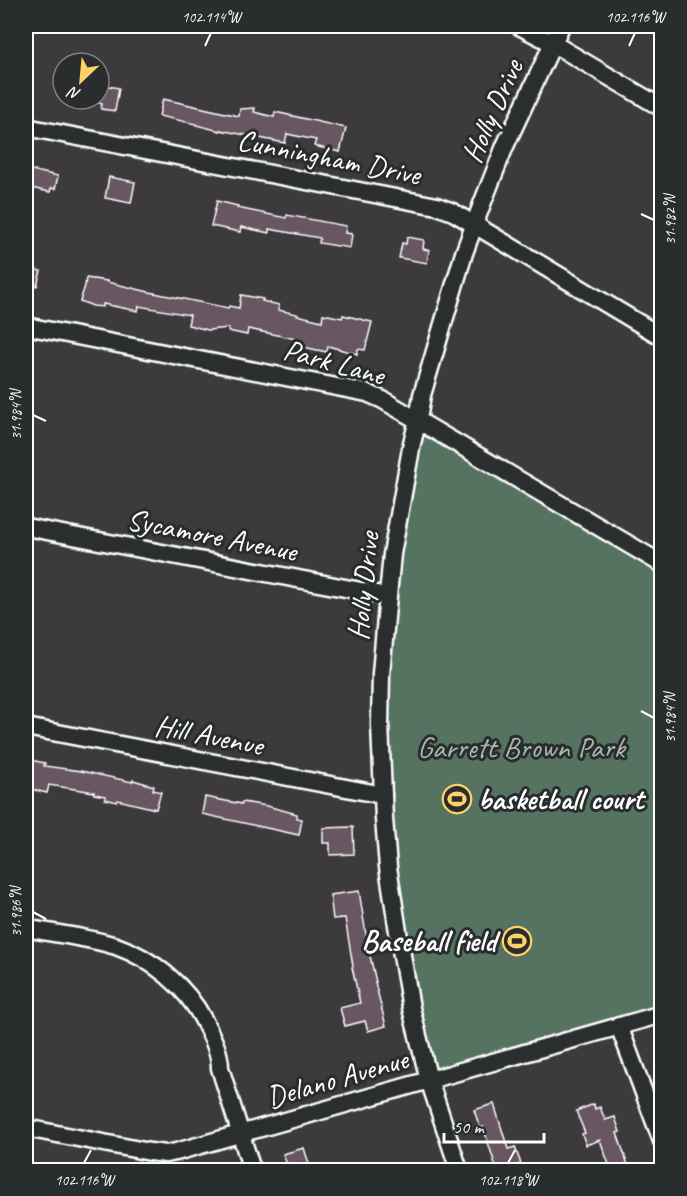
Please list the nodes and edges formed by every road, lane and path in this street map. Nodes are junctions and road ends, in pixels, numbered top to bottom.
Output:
1 (519, 26) edge
2 (561, 26) edge
3 (552, 43) junction
4 (662, 108) edge
5 (26, 127) edge
6 (474, 225) junction
7 (26, 326) edge
8 (662, 337) edge
9 (418, 420) junction
10 (26, 527) edge
11 (662, 564) edge
12 (387, 596) junction
13 (26, 728) edge
14 (383, 795) junction
15 (26, 928) edge
16 (662, 1014) edge
17 (619, 1026) junction
18 (429, 1080) junction
19 (26, 1128) edge
20 (240, 1134) junction
21 (662, 1141) edge
22 (252, 1170) edge
23 (459, 1170) edge

1 - 3 street
2 - 3 street, Holly Drive
3 - 4 street
3 - 6 street, Holly Drive
5 - 6 street, Cunningham Drive
6 - 8 street, Cunningham Drive
6 - 9 street, Holly Drive
7 - 9 street, Park Lane
9 - 11 street, Park Lane
9 - 12 street, Holly Drive
10 - 12 street, Sycamore Avenue
12 - 14 street, Holly Drive
13 - 14 street, Hill Avenue
14 - 18 street, Holly Drive
15 - 20 street
16 - 17 street, Delano Avenue
17 - 18 street, Delano Avenue
17 - 21 street
18 - 20 street, Delano Avenue
18 - 23 street, Holly Drive
19 - 20 street, Delano Avenue
20 - 22 street

